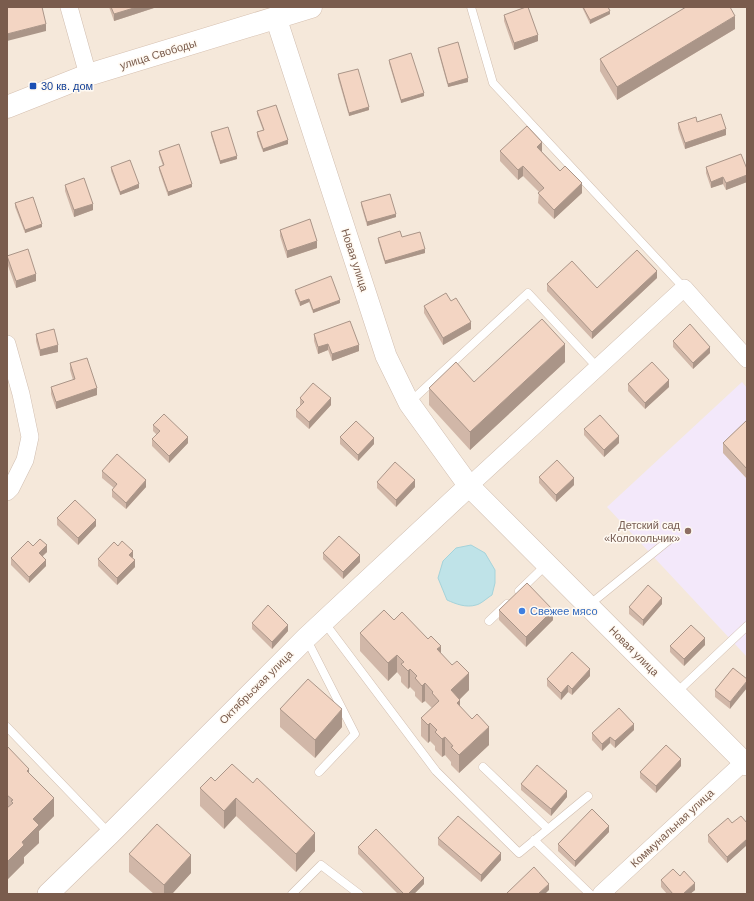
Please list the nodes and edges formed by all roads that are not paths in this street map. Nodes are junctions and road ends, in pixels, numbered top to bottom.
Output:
1 (69, 7) edge
2 (311, 7) edge
3 (471, 7) edge
4 (276, 18) junction
5 (88, 76) junction
6 (7, 107) edge
7 (684, 288) junction
8 (7, 344) edge
9 (747, 360) edge
10 (597, 368) junction
11 (408, 403) junction
12 (469, 486) junction
13 (7, 492) edge
14 (669, 540) dead end
15 (547, 564) junction
16 (589, 606) junction
17 (324, 621) junction
18 (489, 622) dead end
19 (747, 626) edge
20 (306, 638) junction
21 (676, 693) junction
22 (7, 727) edge
23 (746, 764) edge
24 (483, 767) dead end
25 (319, 772) dead end
26 (588, 796) dead end
27 (548, 828) junction
28 (110, 834) junction
29 (534, 840) junction
30 (48, 894) edge
31 (292, 894) edge
32 (359, 894) edge
33 (590, 894) edge
34 (600, 894) edge

1 - 5 street
2 - 4 main road, улица Свободы
3 - 7 lane
4 - 5 main road, улица Свободы
4 - 11 street, Новая улица
5 - 6 main road, улица Свободы
7 - 9 street
7 - 10 street
8 - 13 street
10 - 11 lane
10 - 12 street
11 - 12 street, Новая улица
12 - 15 street, Новая улица
12 - 17 street, Октябрьская улица
14 - 16 lane
15 - 16 street, Новая улица
15 - 18 lane
16 - 21 street, Новая улица
17 - 20 street, Октябрьская улица
17 - 29 lane
19 - 21 lane
20 - 25 lane
20 - 28 street, Октябрьская улица
21 - 23 street, Новая улица
22 - 28 lane
23 - 34 street, Коммунальная улица
24 - 27 lane
26 - 27 lane
27 - 29 lane
28 - 30 street, Октябрьская улица
29 - 33 lane
31 - 32 lane

